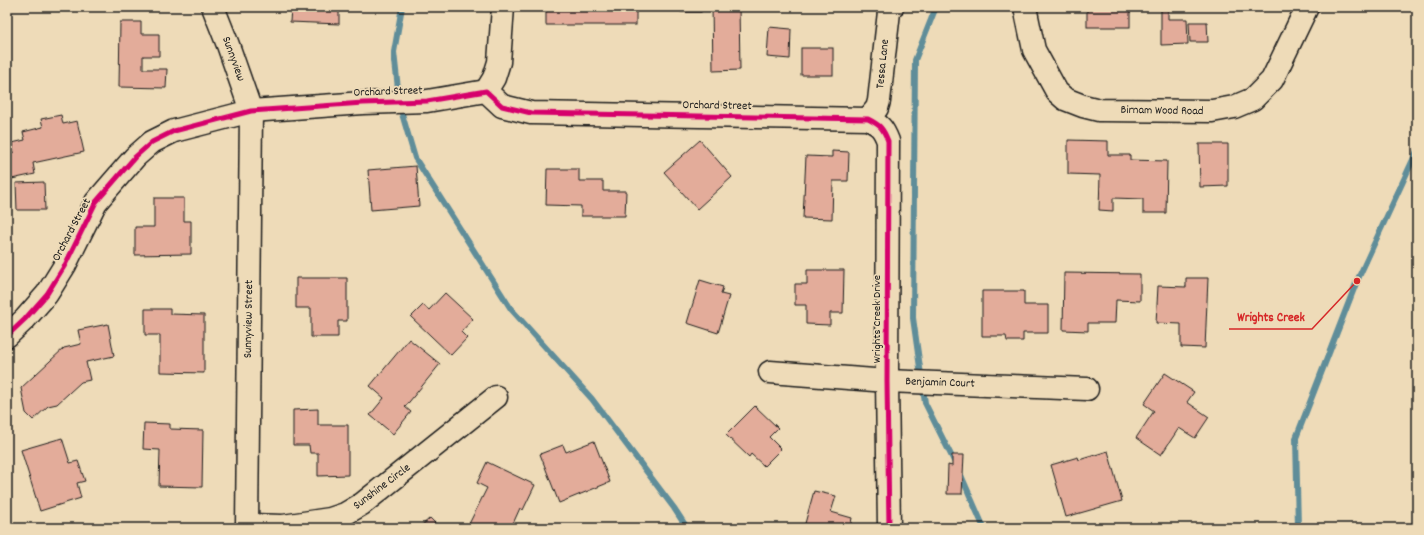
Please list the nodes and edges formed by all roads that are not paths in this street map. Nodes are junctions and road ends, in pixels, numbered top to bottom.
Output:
1 (213, 7) edge
2 (503, 7) edge
3 (892, 7) edge
4 (1025, 7) edge
5 (1307, 7) edge
6 (486, 91) junction
7 (251, 110) junction
8 (868, 119) junction
9 (7, 336) edge
10 (770, 372) dead end
11 (887, 381) junction
12 (1087, 389) dead end
13 (496, 397) dead end
14 (247, 526) edge
15 (889, 528) edge

1 - 7 street, Sunnyview
2 - 6 street
3 - 8 street, Tessa Lane
4 - 5 street, Birnam Wood Road
6 - 7 street, Orchard Street
6 - 8 street, Orchard Street
7 - 9 street, Orchard Street
7 - 14 street, Sunnyview Street
8 - 11 street, Wrights Creek Drive
10 - 11 street, Benjamin Court
11 - 12 street, Benjamin Court
11 - 15 street, Wrights Creek Drive
13 - 14 street, Sunshine Circle

